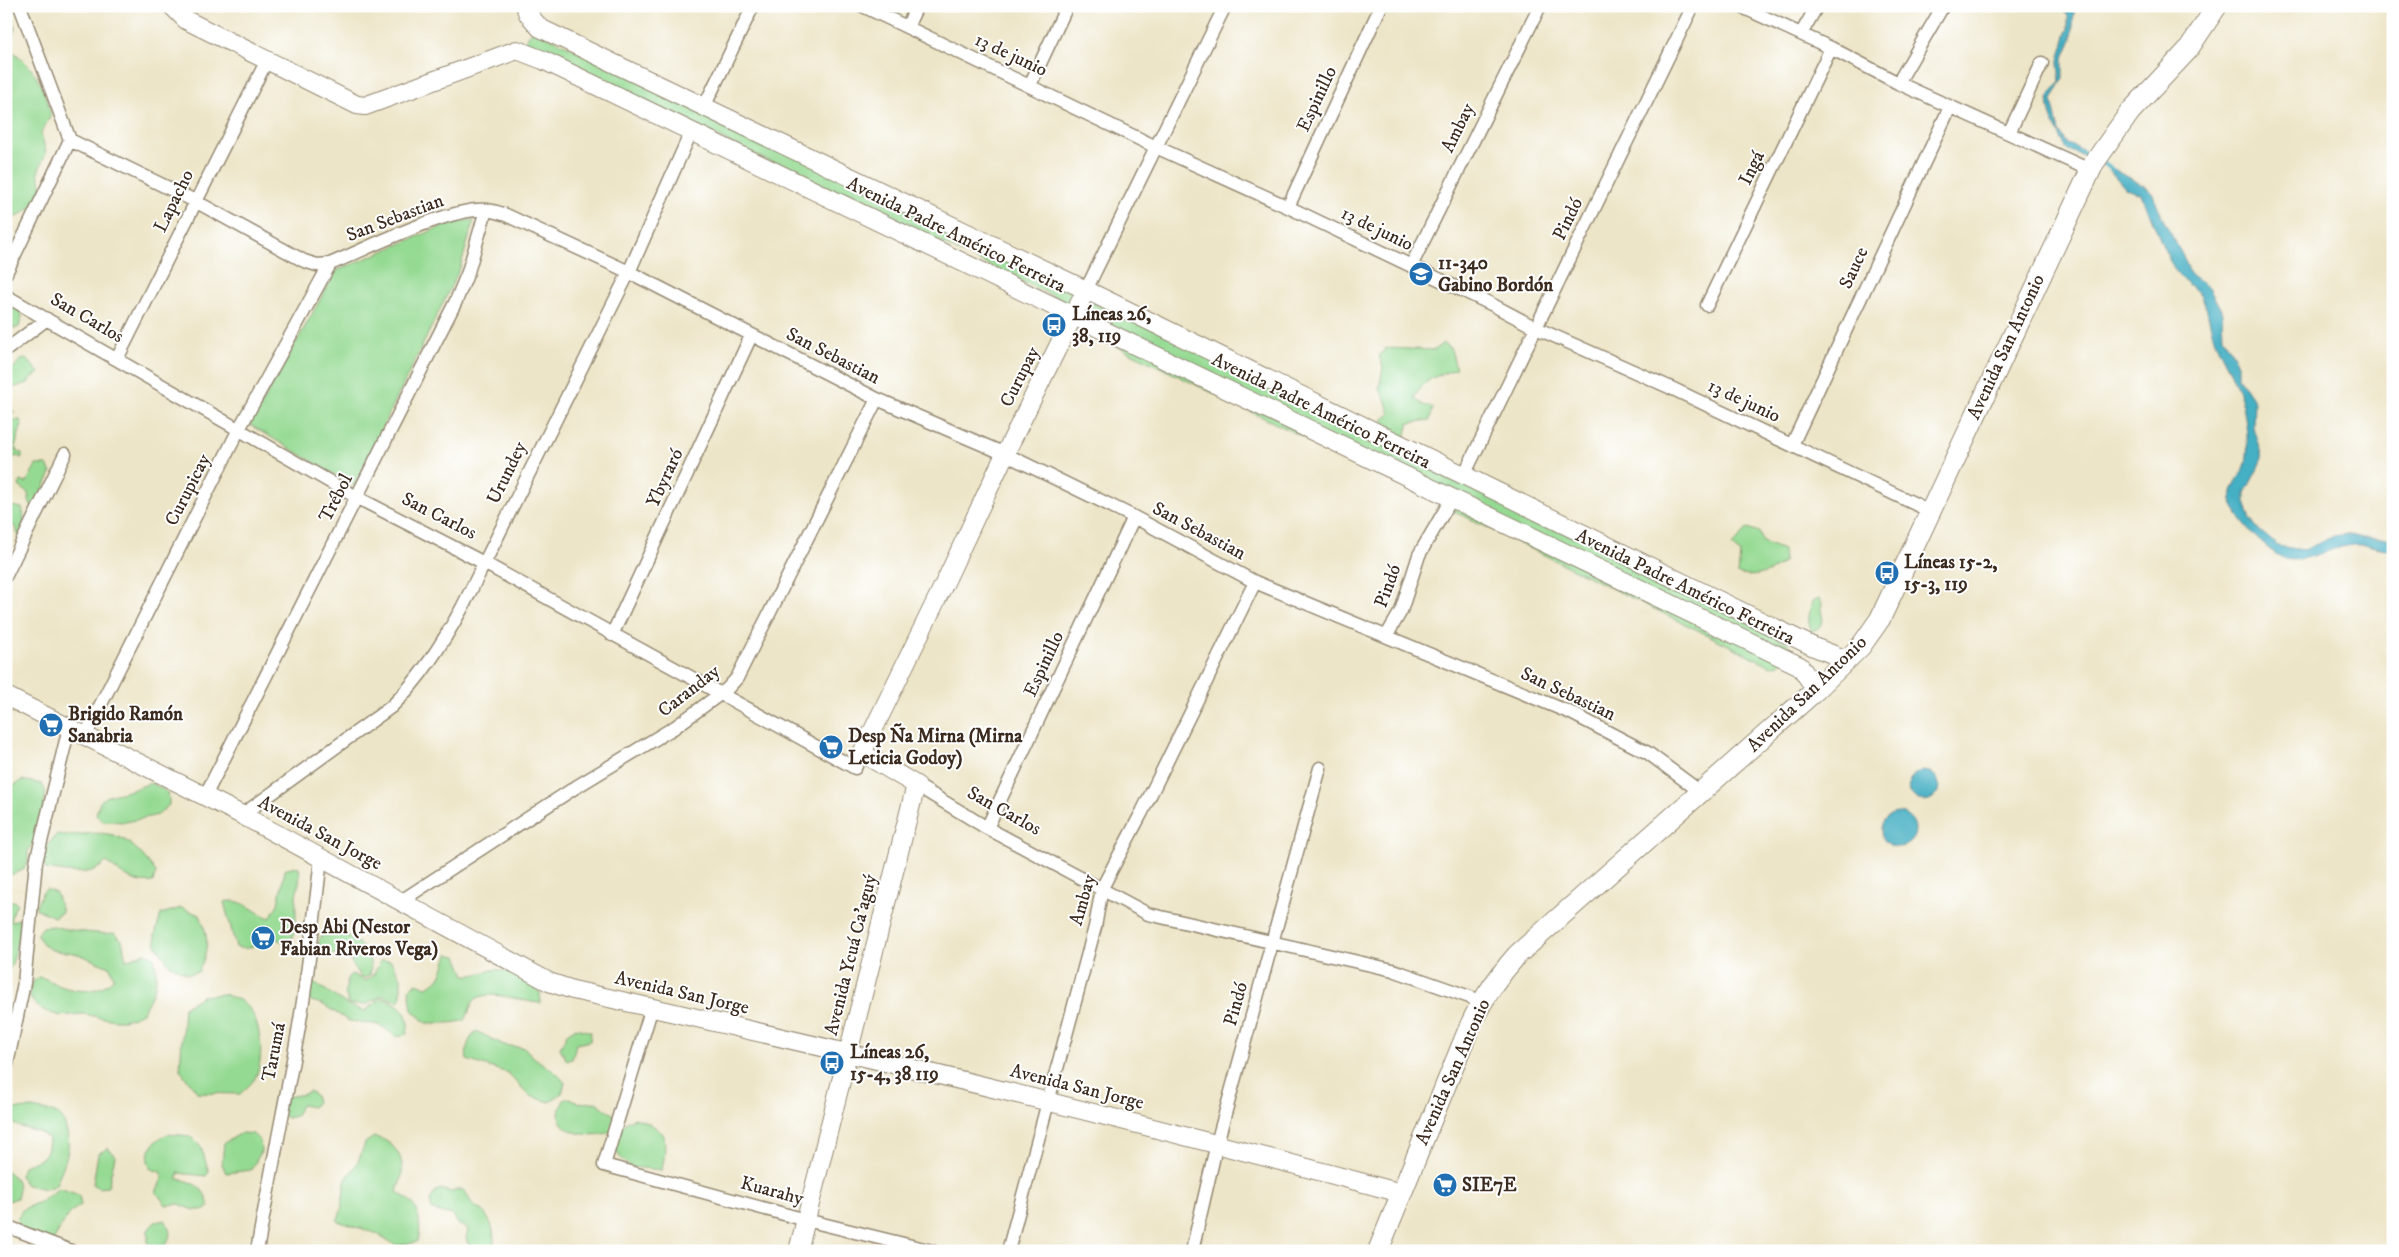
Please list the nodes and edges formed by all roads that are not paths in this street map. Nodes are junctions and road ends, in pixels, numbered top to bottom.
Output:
1 (20, 6) edge
2 (172, 6) edge
3 (753, 6) edge
4 (863, 6) edge
5 (917, 6) edge
6 (1067, 6) edge
7 (1225, 6) edge
8 (1381, 6) edge
9 (1540, 6) edge
10 (1693, 6) edge
11 (1740, 6) edge
12 (1817, 6) edge
13 (1943, 6) edge
14 (2217, 6) edge
15 (526, 10) edge
16 (907, 27) junction
17 (1801, 34) junction
18 (1831, 48) junction
19 (517, 50) junction
20 (267, 60) junction
21 (2042, 63) dead end
22 (1898, 82) junction
23 (1030, 85) junction
24 (704, 107) junction
25 (1950, 107) junction
26 (691, 132) junction
27 (2009, 134) junction
28 (70, 140) junction
29 (1156, 147) junction
30 (2096, 160) junction
31 (195, 201) junction
32 (1288, 207) junction
33 (486, 210) junction
34 (330, 264) junction
35 (1411, 266) junction
36 (629, 272) junction
37 (6, 273) edge
38 (1086, 290) junction
39 (6, 296) edge
40 (1706, 305) dead end
41 (1074, 316) junction
42 (47, 320) junction
43 (1536, 328) junction
44 (751, 336) junction
45 (6, 350) edge
46 (117, 359) junction
47 (877, 399) junction
48 (240, 429) junction
49 (1792, 445) junction
50 (65, 454) dead end
51 (1005, 454) junction
52 (1464, 474) junction
53 (358, 498) junction
54 (1452, 498) junction
55 (1930, 511) junction
56 (1134, 517) junction
57 (484, 563) junction
58 (6, 575) edge
59 (1255, 582) junction
60 (612, 635) junction
61 (1386, 635) junction
62 (1814, 647) junction
63 (1847, 660) junction
64 (1800, 666) junction
65 (1816, 690) junction
66 (722, 693) junction
67 (6, 696) edge
68 (77, 732) junction
69 (858, 761) junction
70 (1320, 768) dead end
71 (916, 785) junction
72 (1702, 793) junction
73 (205, 796) junction
74 (242, 815) junction
75 (987, 828) junction
76 (321, 859) junction
77 (1102, 888) junction
78 (401, 901) junction
79 (1272, 944) junction
80 (1481, 1001) junction
81 (652, 1007) junction
82 (848, 1052) junction
83 (6, 1069) edge
84 (1048, 1101) junction
85 (1217, 1143) junction
86 (1401, 1193) junction
87 (806, 1220) junction
88 (6, 1226) edge
89 (71, 1251) edge
90 (257, 1251) edge
91 (798, 1251) edge
92 (932, 1251) edge
93 (1008, 1251) edge
94 (1192, 1251) edge
95 (1378, 1251) edge

1 - 28 street
2 - 20 street
3 - 24 street
4 - 16 street, 13 de junio
5 - 16 street
6 - 23 street
7 - 29 street, Curupay
8 - 32 street, Espinillo
9 - 35 street, Ambay
10 - 43 street, Pindó
11 - 17 street
12 - 17 street
13 - 22 street
14 - 30 main road, Avenida San Antonio
15 - 19 street
15 - 24 street, Avenida Padre Américo Ferreira
16 - 23 street, 13 de junio
17 - 18 street
18 - 22 street
18 - 40 street, Ingá
19 - 20 street
19 - 26 street, Avenida Padre Américo Ferreira
20 - 31 street, Lapacho
21 - 27 street
22 - 25 street
23 - 29 street, 13 de junio
24 - 38 street, Avenida Padre Américo Ferreira
25 - 27 street
25 - 49 street, Sauce
26 - 36 street, Urundey
26 - 41 street, Avenida Padre Américo Ferreira
27 - 30 street
28 - 31 street, San Sebastian
28 - 37 street
29 - 32 street, 13 de junio
29 - 38 street, Curupay
30 - 55 main road, Avenida San Antonio
31 - 34 street, San Sebastian
31 - 46 street, Lapacho
32 - 35 street, 13 de junio
33 - 34 street, San Sebastian
33 - 36 street, San Sebastian
33 - 53 street, Trébol
34 - 48 street, Curupicay
35 - 43 street, 13 de junio
36 - 44 street, San Sebastian
36 - 57 street, Urundey
38 - 41 street, Curupay
38 - 52 street, Avenida Padre Américo Ferreira
39 - 42 street, San Carlos
41 - 51 street, Curupay
41 - 54 street, Avenida Padre Américo Ferreira
42 - 45 street
42 - 46 street, San Carlos
43 - 49 street, 13 de junio
43 - 52 street, Pindó
44 - 47 street, San Sebastian
44 - 60 street, Ybyraró
46 - 48 street, San Carlos
47 - 51 street, San Sebastian
47 - 66 street, Caranday
48 - 53 street, San Carlos
48 - 68 street, Curupicay
49 - 55 street, 13 de junio
50 - 58 street
51 - 56 street, San Sebastian
51 - 69 street, Curupay
52 - 62 street, Avenida Padre Américo Ferreira
53 - 57 street, San Carlos
53 - 73 street, Trébol
54 - 61 street, Pindó
54 - 64 street, Avenida Padre Américo Ferreira
55 - 63 main road, Avenida San Antonio
56 - 59 street, San Sebastian
56 - 75 street, Espinillo
57 - 60 street, San Carlos
57 - 74 street, Urundey
59 - 61 street, San Sebastian
59 - 77 street, Ambay
60 - 66 street, San Carlos
61 - 72 street, San Sebastian
62 - 63 street, Avenida Padre Américo Ferreira
62 - 64 street
63 - 65 main road, Avenida San Antonio
64 - 65 street, Avenida Padre Américo Ferreira
65 - 72 main road, Avenida San Antonio
66 - 69 street, San Carlos
66 - 78 street, Caranday
67 - 68 street, Avenida San Jorge
68 - 73 street, Avenida San Jorge
68 - 83 street, Curupicay
69 - 71 street, San Carlos
70 - 79 street, Pindó
71 - 75 street, San Carlos
71 - 82 street, Avenida Ycuá Ca'aguý
72 - 80 main road, Avenida San Antonio
73 - 74 street, Avenida San Jorge
74 - 76 street, Avenida San Jorge
75 - 77 street, San Carlos
76 - 78 street, Avenida San Jorge
76 - 90 street, Tarumá
77 - 79 street, San Carlos
77 - 84 street, Ambay
78 - 81 street, Avenida San Jorge
79 - 80 street, San Carlos
79 - 85 street, Pindó
80 - 86 main road, Avenida San Antonio
81 - 82 street, Avenida San Jorge
81 - 87 street, Kuarahy
82 - 84 street, Avenida San Jorge
82 - 87 street, Avenida Ycuá Ca'aguý
84 - 85 street, Avenida San Jorge
84 - 93 street, Ambay
85 - 86 street, Avenida San Jorge
85 - 94 street, Pindó
86 - 95 main road, Avenida San Antonio
87 - 91 street, Avenida Ycuá Ca'aguý
87 - 92 street, Kuarahy
88 - 89 street

